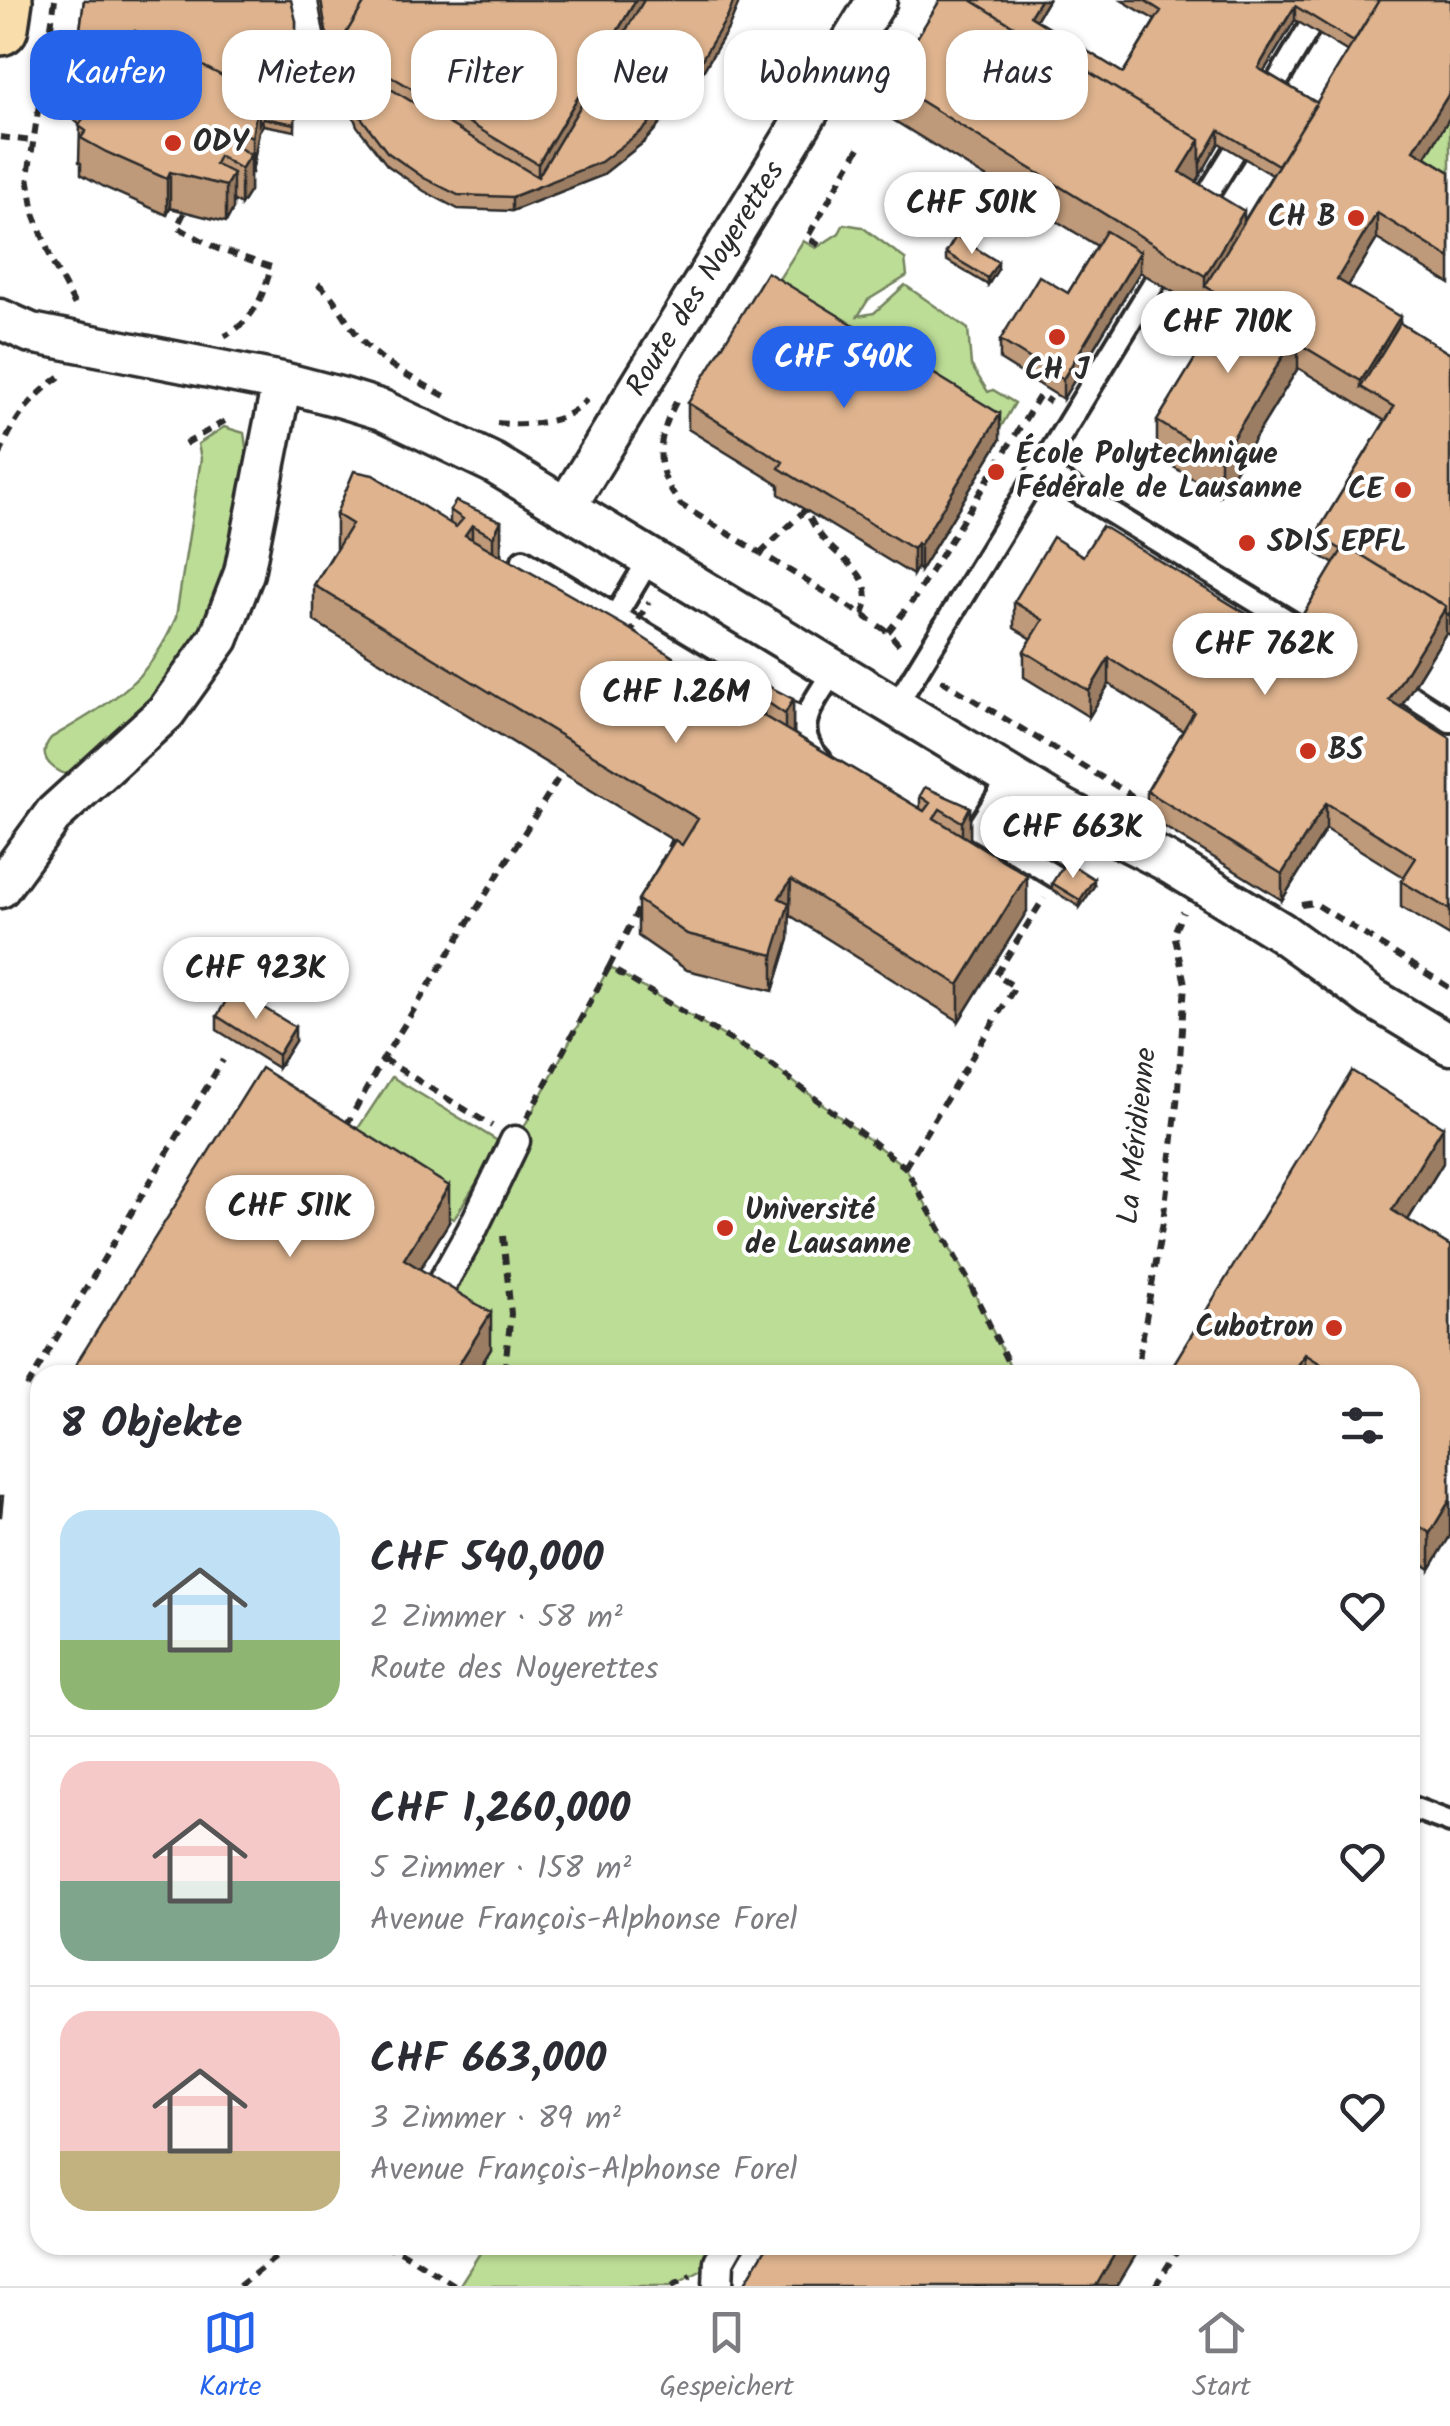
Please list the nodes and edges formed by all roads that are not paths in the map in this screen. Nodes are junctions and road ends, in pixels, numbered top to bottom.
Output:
1 (4, 0) edge
2 (878, 0) edge
3 (0, 27) edge
4 (1309, 28) edge
5 (1272, 90) edge
6 (1234, 152) edge
7 (1194, 216) edge
8 (1155, 281) edge
9 (0, 318) edge
10 (282, 382) junction
11 (1040, 469) junction
12 (566, 508) junction
13 (650, 558) junction
14 (523, 560) dead end
15 (615, 616) junction
16 (1308, 632) edge
17 (596, 648) edge
18 (834, 670) junction
19 (1408, 694) edge
20 (895, 707) junction
21 (804, 718) junction
22 (1450, 721) edge
23 (845, 775) edge
24 (1010, 777) junction
25 (1056, 877) edge
26 (0, 888) edge
27 (1450, 1046) edge
28 (515, 1140) road end
29 (427, 1310) edge
30 (1420, 1811) edge
31 (1450, 1822) edge
32 (722, 2255) edge
33 (718, 2286) edge

1 - 3 main road
2 - 12 street, Route des Noyerettes
4 - 5 lane
6 - 7 lane
8 - 11 lane
9 - 10 street
10 - 12 street
10 - 26 street
11 - 16 lane
11 - 20 lane
12 - 13 street
13 - 15 lane
13 - 18 street
14 - 15 lane
15 - 17 lane
15 - 21 lane
18 - 20 street
18 - 21 lane
19 - 22 lane
20 - 24 street
21 - 23 lane
24 - 25 lane
24 - 27 street
28 - 29 street
30 - 31 lane
32 - 33 street

